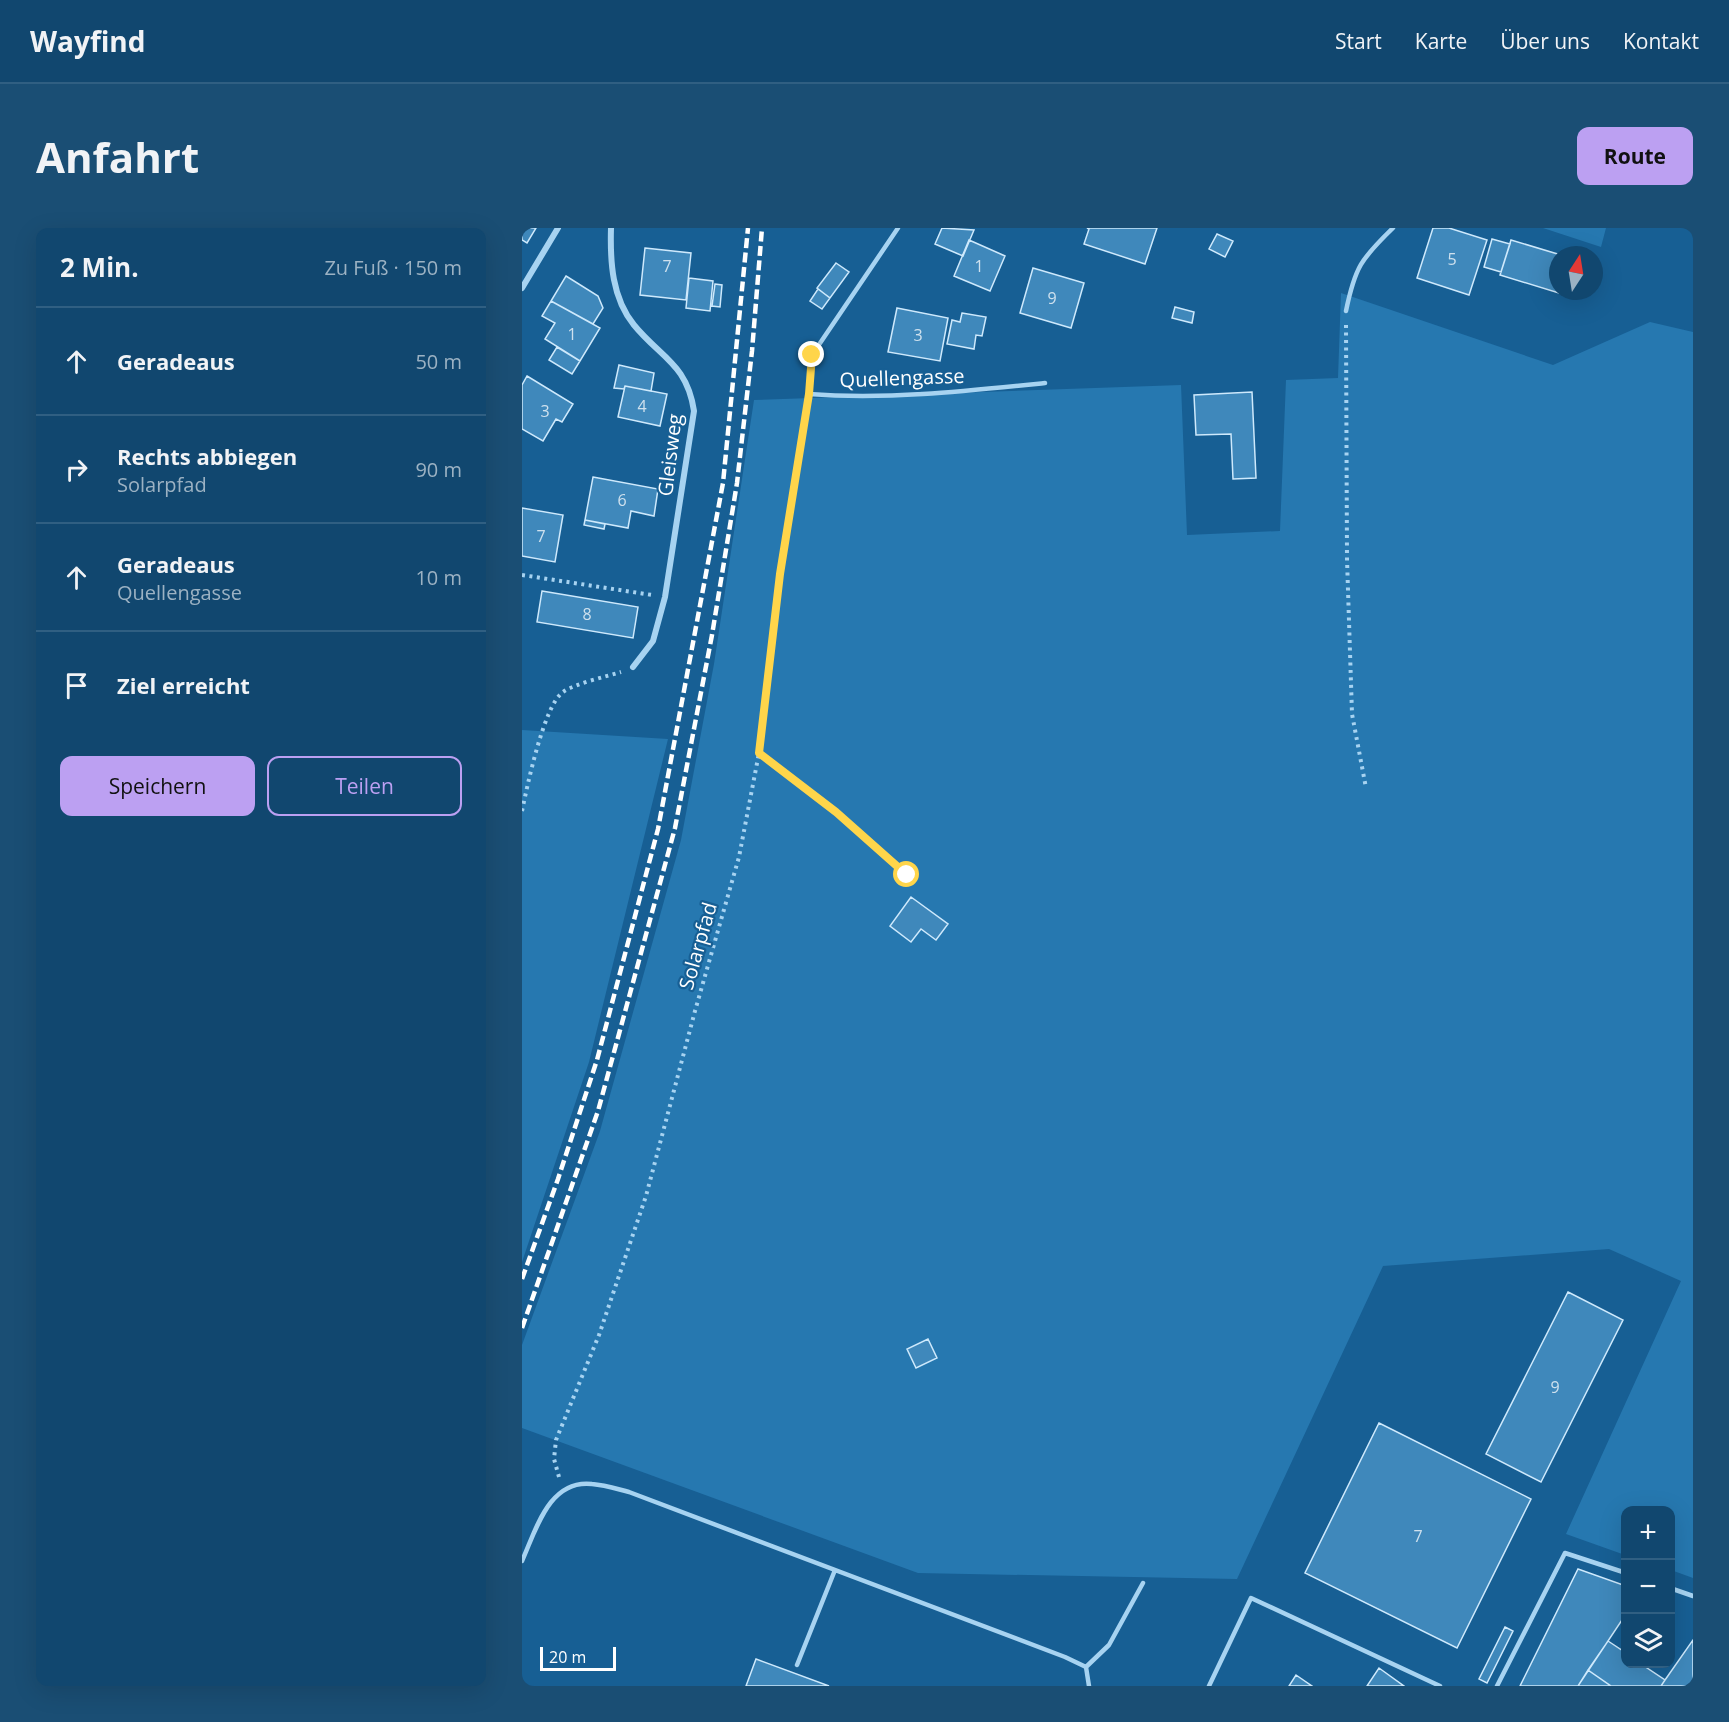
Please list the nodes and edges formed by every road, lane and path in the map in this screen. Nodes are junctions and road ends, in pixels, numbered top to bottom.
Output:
1 (558, 228) edge
2 (611, 228) edge
3 (898, 228) edge
4 (1393, 228) edge
5 (522, 288) edge
6 (1346, 311) joint
7 (1045, 383) dead end
8 (809, 394) junction
9 (522, 575) edge
10 (665, 597) junction
11 (633, 667) joint
12 (759, 753) junction
13 (1366, 788) dead end
14 (522, 812) edge
15 (907, 875) dead end
16 (563, 1489) junction
17 (522, 1561) edge
18 (835, 1570) junction
19 (1621, 1571) edge
20 (1143, 1583) dead end
21 (1675, 1589) edge
22 (1693, 1596) edge
23 (797, 1665) dead end
24 (1086, 1667) junction
25 (1089, 1686) edge
26 (1209, 1686) edge
27 (1440, 1686) edge
28 (1497, 1686) edge

1 - 5 street
2 - 10 street, Gleisweg
3 - 8 lane, Quellengasse
4 - 6 lane
6 - 13 path
7 - 8 lane, Quellengasse
8 - 12 path, Solarpfad
9 - 10 path
10 - 11 street, Gleisweg
11 - 14 path
12 - 15 path
12 - 16 path, Solarpfad
16 - 17 lane
16 - 18 lane
18 - 23 lane
18 - 24 lane
19 - 28 lane
20 - 24 lane
21 - 22 lane
24 - 25 lane
26 - 27 lane

